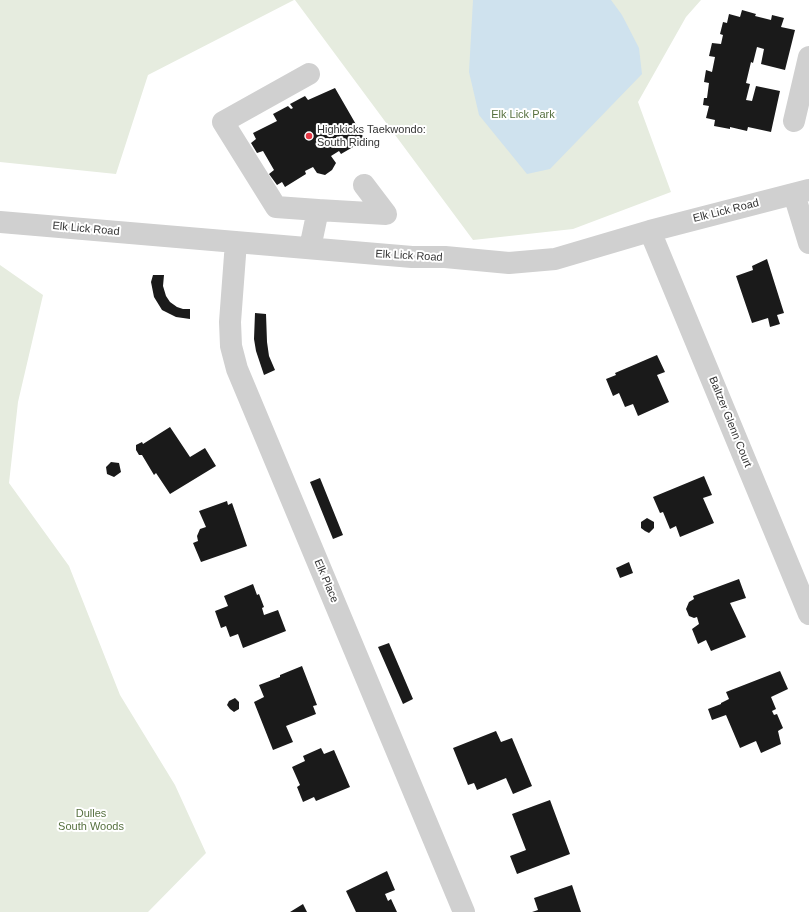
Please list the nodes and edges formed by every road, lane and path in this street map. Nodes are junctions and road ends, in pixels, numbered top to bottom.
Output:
1 (809, 57) edge
2 (309, 74) dead end
3 (794, 121) dead end
4 (364, 186) dead end
5 (802, 192) edge
6 (318, 210) junction
7 (0, 222) edge
8 (650, 231) junction
9 (236, 242) junction
10 (809, 243) edge
11 (310, 248) junction
12 (809, 614) edge
13 (464, 912) edge

1 - 3 street
2 - 6 street
4 - 6 street
5 - 8 street, Elk Lick Road
5 - 10 street
6 - 11 street
7 - 9 street, Elk Lick Road
8 - 11 street, Elk Lick Road
8 - 12 street, Baltzer Glenn Court
9 - 11 street, Elk Lick Road
9 - 13 street, Elk Place

